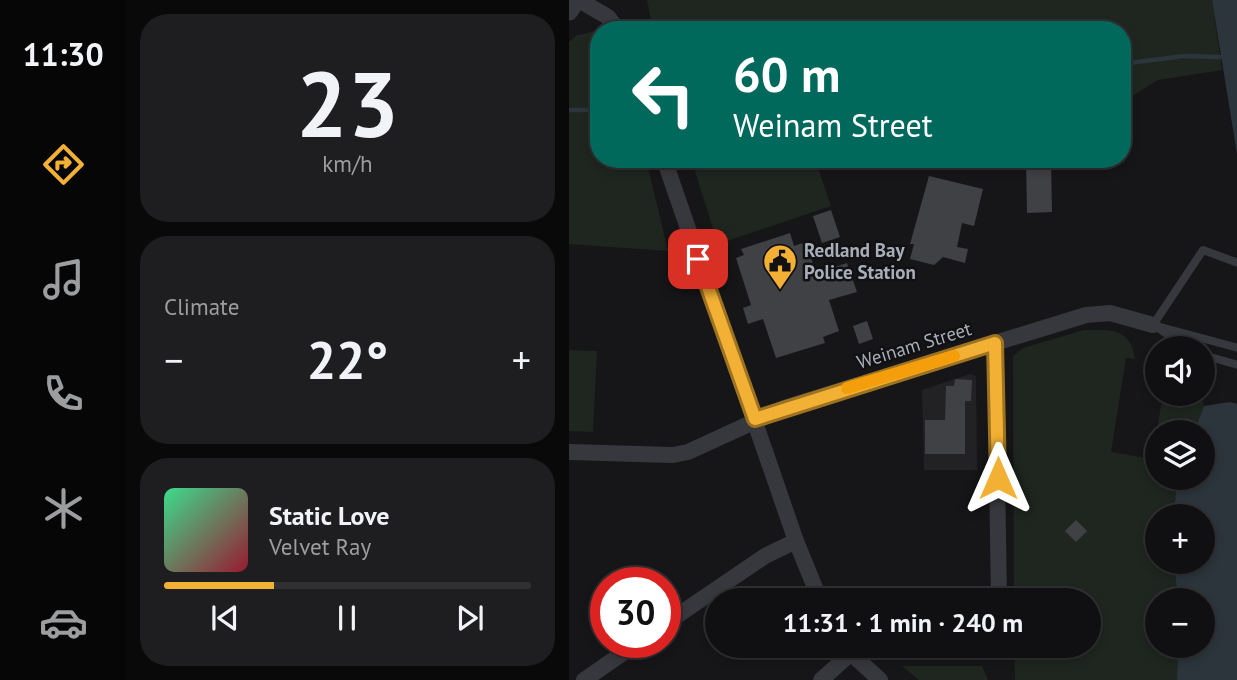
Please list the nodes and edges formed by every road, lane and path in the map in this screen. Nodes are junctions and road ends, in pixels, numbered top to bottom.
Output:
1 (577, 0) edge
2 (569, 11) edge
3 (611, 21) edge
4 (667, 168) edge
5 (1237, 263) edge
6 (1153, 325) junction
7 (1169, 336) edge
8 (995, 343) junction
9 (1237, 348) edge
10 (1215, 359) edge
11 (1237, 365) edge
12 (755, 419) junction
13 (569, 452) edge
14 (796, 541) junction
15 (815, 588) edge
16 (999, 588) edge
17 (681, 613) edge
18 (616, 658) edge
19 (839, 658) edge
20 (855, 658) edge
21 (584, 680) edge
22 (821, 680) edge
23 (880, 680) edge

1 - 2 street
1 - 3 street
4 - 12 street
5 - 6 lane
6 - 7 lane
6 - 8 street, Weinam Street
6 - 9 lane
8 - 12 street, Weinam Street
8 - 16 street
10 - 11 lane
12 - 13 street, Weinam Street
12 - 14 street
14 - 15 street
14 - 17 street
18 - 21 street
19 - 22 street
20 - 23 street

